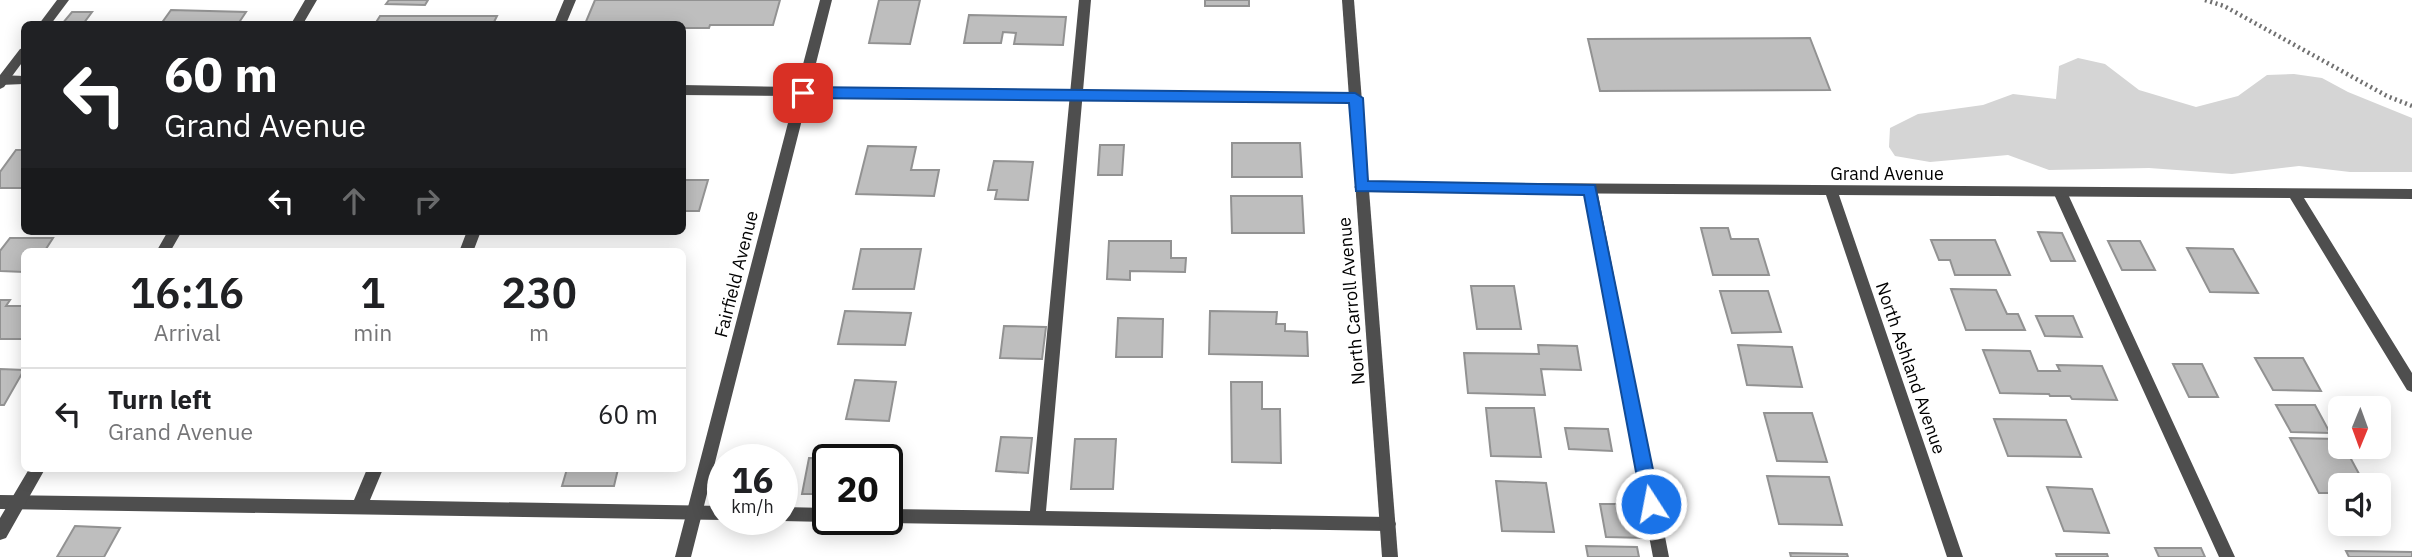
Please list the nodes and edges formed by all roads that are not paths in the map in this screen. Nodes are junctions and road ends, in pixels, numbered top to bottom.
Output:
1 (63, 0) edge
2 (311, 0) edge
3 (570, 0) edge
4 (826, 0) edge
5 (1085, 0) edge
6 (1348, 0) edge
7 (47, 21) edge
8 (299, 21) edge
9 (561, 21) edge
10 (21, 56) edge
11 (21, 80) edge
12 (1, 81) edge
13 (686, 90) edge
14 (803, 93) junction
15 (1077, 95) junction
16 (1355, 98) junction
17 (1361, 187) junction
18 (1590, 189) junction
19 (1831, 191) junction
20 (2060, 192) junction
21 (2293, 192) junction
22 (2412, 194) edge
23 (2412, 386) edge
24 (35, 472) edge
25 (374, 472) edge
26 (0, 502) edge
27 (18, 502) junction
28 (359, 508) junction
29 (695, 511) junction
30 (707, 512) edge
31 (903, 516) edge
32 (1037, 520) junction
33 (1388, 524) junction
34 (0, 533) edge
35 (683, 557) edge
36 (1391, 557) edge
37 (1661, 557) edge
38 (1955, 557) edge
39 (2227, 557) edge

1 - 7 street
2 - 8 street
3 - 9 street
4 - 14 street, Fairfield Avenue
5 - 15 street
6 - 16 street, North Carroll Avenue
10 - 12 street
11 - 12 street
13 - 14 street
14 - 15 street
14 - 29 street, Fairfield Avenue
15 - 16 street
15 - 32 street
16 - 17 street, North Carroll Avenue
17 - 18 street, Grand Avenue
17 - 33 street, North Carroll Avenue
18 - 19 street, Grand Avenue
18 - 37 street
19 - 20 street, Grand Avenue
19 - 38 street, North Ashland Avenue
20 - 21 street, Grand Avenue
20 - 39 street
21 - 22 street, Grand Avenue
21 - 23 street
24 - 27 street
25 - 28 street
26 - 27 street
27 - 28 street
27 - 34 street
28 - 29 street
29 - 30 street
29 - 35 street, Fairfield Avenue
31 - 32 street
32 - 33 street
33 - 36 street, North Carroll Avenue

